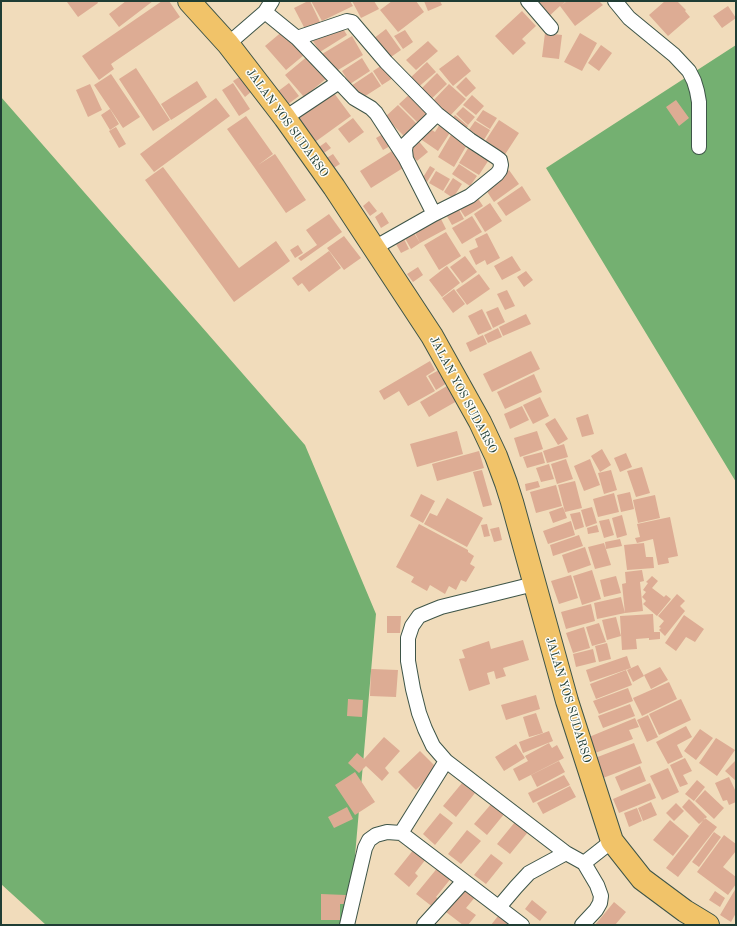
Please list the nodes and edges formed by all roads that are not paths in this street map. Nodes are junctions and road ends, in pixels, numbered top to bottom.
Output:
1 (190, 1) edge
2 (528, 1) edge
3 (615, 1) edge
4 (269, 7) edge
5 (551, 28) dead end
6 (297, 38) junction
7 (228, 44) junction
8 (339, 82) junction
9 (436, 114) junction
10 (285, 118) junction
11 (699, 147) dead end
12 (406, 159) junction
13 (434, 214) junction
14 (374, 248) junction
15 (534, 584) junction
16 (446, 761) junction
17 (401, 833) junction
18 (612, 841) junction
19 (566, 853) junction
20 (584, 863) junction
21 (464, 881) junction
22 (499, 907) junction
23 (347, 925) edge
24 (424, 925) edge
25 (522, 925) edge
26 (582, 925) edge
27 (708, 925) edge

1 - 7 highway, JALAN YOS SUDARSO
2 - 5 street
3 - 11 street
4 - 6 street
4 - 7 street
6 - 8 street
6 - 9 street
7 - 10 highway, JALAN YOS SUDARSO
8 - 10 street
8 - 12 street
9 - 12 street
9 - 13 street
10 - 14 highway, JALAN YOS SUDARSO
12 - 13 street
13 - 14 street
14 - 15 highway, JALAN YOS SUDARSO
15 - 16 street
15 - 18 highway, JALAN YOS SUDARSO
16 - 17 street
16 - 19 street
17 - 21 street
17 - 23 street
18 - 20 street
18 - 27 highway, JALAN YOS SUDARSO
19 - 20 street
19 - 22 street
20 - 26 street
21 - 22 street
21 - 24 street
22 - 25 street

